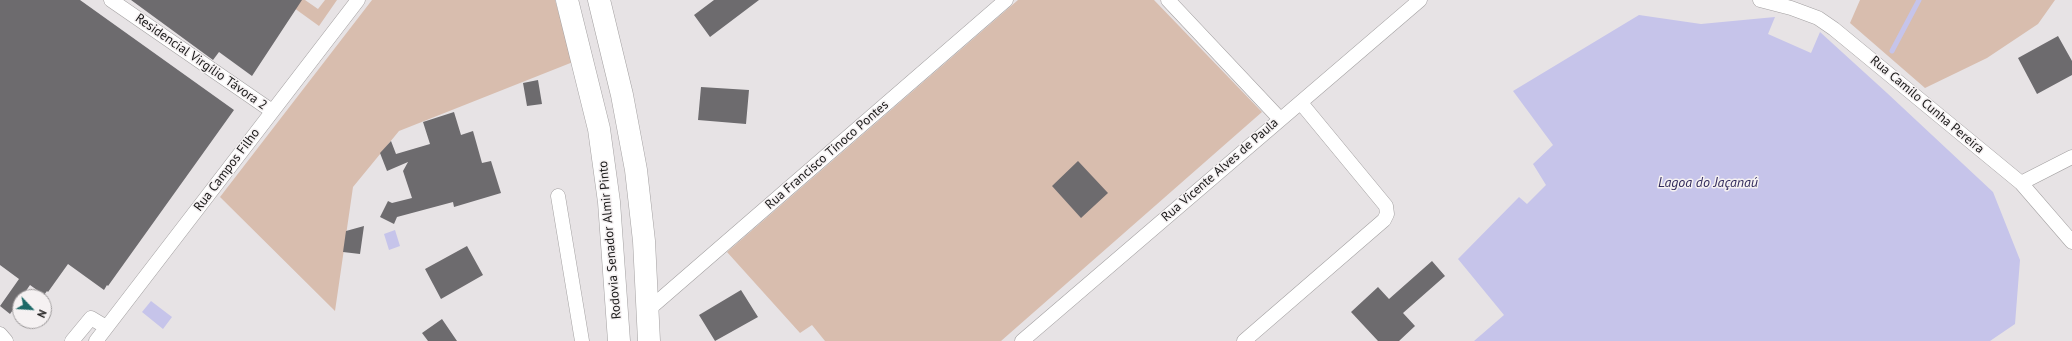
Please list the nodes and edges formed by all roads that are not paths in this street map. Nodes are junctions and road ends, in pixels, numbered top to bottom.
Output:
1 (111, 0) edge
2 (358, 0) edge
3 (567, 0) edge
4 (598, 0) edge
5 (1006, 0) edge
6 (1168, 0) edge
7 (1420, 0) edge
8 (1760, 0) edge
9 (1301, 103) junction
10 (272, 111) junction
11 (1280, 119) junction
12 (2072, 157) edge
13 (2021, 183) junction
14 (558, 196) dead end
15 (2072, 242) edge
16 (648, 310) junction
17 (106, 327) junction
18 (0, 334) edge
19 (6, 341) edge
20 (72, 341) edge
21 (96, 341) edge
22 (582, 341) edge
23 (618, 341) edge
24 (649, 341) edge
25 (1022, 341) edge
26 (1244, 341) edge

1 - 10 street, Residencial Virgílio Távora 2
2 - 10 street, Rua Campos Filho
3 - 23 main road, Rodovia Senador Almir Pinto
4 - 16 main road
5 - 16 street, Rua Francisco Tinoco Pontes
6 - 11 street
7 - 9 street, Rua Vicente Alves de Paula
8 - 13 street, Rua Camilo Cunha Pereira
9 - 11 street, Rua Vicente Alves de Paula
9 - 26 street
10 - 17 street, Rua Campos Filho
11 - 25 street, Rua Vicente Alves de Paula
12 - 13 street
13 - 15 street, Rua Camilo Cunha Pereira
14 - 22 street
16 - 24 main road
17 - 20 street
17 - 21 street, Rua Campos Filho
18 - 19 street

